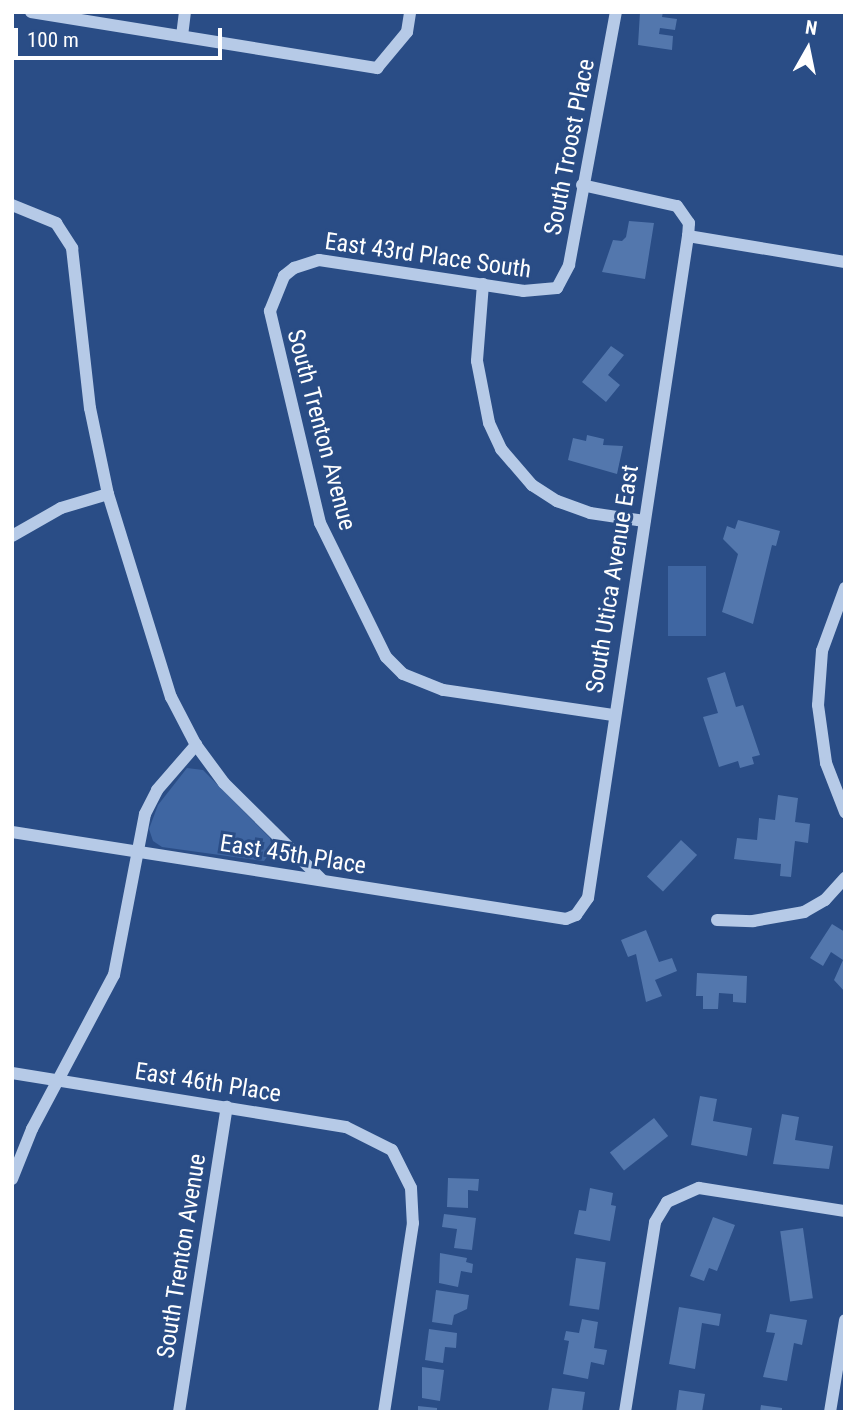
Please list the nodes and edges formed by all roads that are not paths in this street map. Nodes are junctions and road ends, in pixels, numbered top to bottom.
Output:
1 (32, 12) edge
2 (186, 12) edge
3 (410, 12) edge
4 (616, 12) edge
5 (182, 36) junction
6 (582, 185) junction
7 (12, 205) edge
8 (688, 236) junction
9 (845, 262) edge
10 (294, 268) joint
11 (483, 284) junction
12 (558, 288) joint
13 (108, 494) junction
14 (644, 522) junction
15 (12, 536) edge
16 (845, 589) edge
17 (613, 715) junction
18 (196, 745) junction
19 (845, 812) edge
20 (12, 831) edge
21 (137, 851) junction
22 (845, 878) edge
23 (322, 880) junction
24 (566, 919) joint
25 (717, 920) dead end
26 (12, 1073) edge
27 (61, 1080) junction
28 (227, 1107) junction
29 (12, 1178) edge
30 (845, 1211) edge
31 (845, 1320) edge
32 (179, 1412) edge
33 (384, 1412) edge
34 (625, 1412) edge
35 (830, 1412) edge

1 - 5 street
2 - 5 street
3 - 5 street
4 - 6 street, South Troost Place
6 - 8 street
6 - 12 street, South Troost Place
7 - 13 street
8 - 9 street
8 - 14 street, South Utica Avenue East
10 - 11 street, East 43rd Place South
10 - 17 street, South Trenton Avenue
11 - 12 street, East 43rd Place South
11 - 14 street
13 - 15 street
13 - 18 street
14 - 17 street, South Utica Avenue East
16 - 19 street
17 - 24 street, South Utica Avenue East
18 - 21 street
18 - 23 street
20 - 21 street, East 45th Place
21 - 23 street, East 45th Place
21 - 27 street
22 - 25 street
23 - 24 street, East 45th Place
26 - 27 street, East 46th Place
27 - 28 street, East 46th Place
27 - 29 street
28 - 32 street, South Trenton Avenue
28 - 33 street, East 46th Place
30 - 34 street
31 - 35 street

